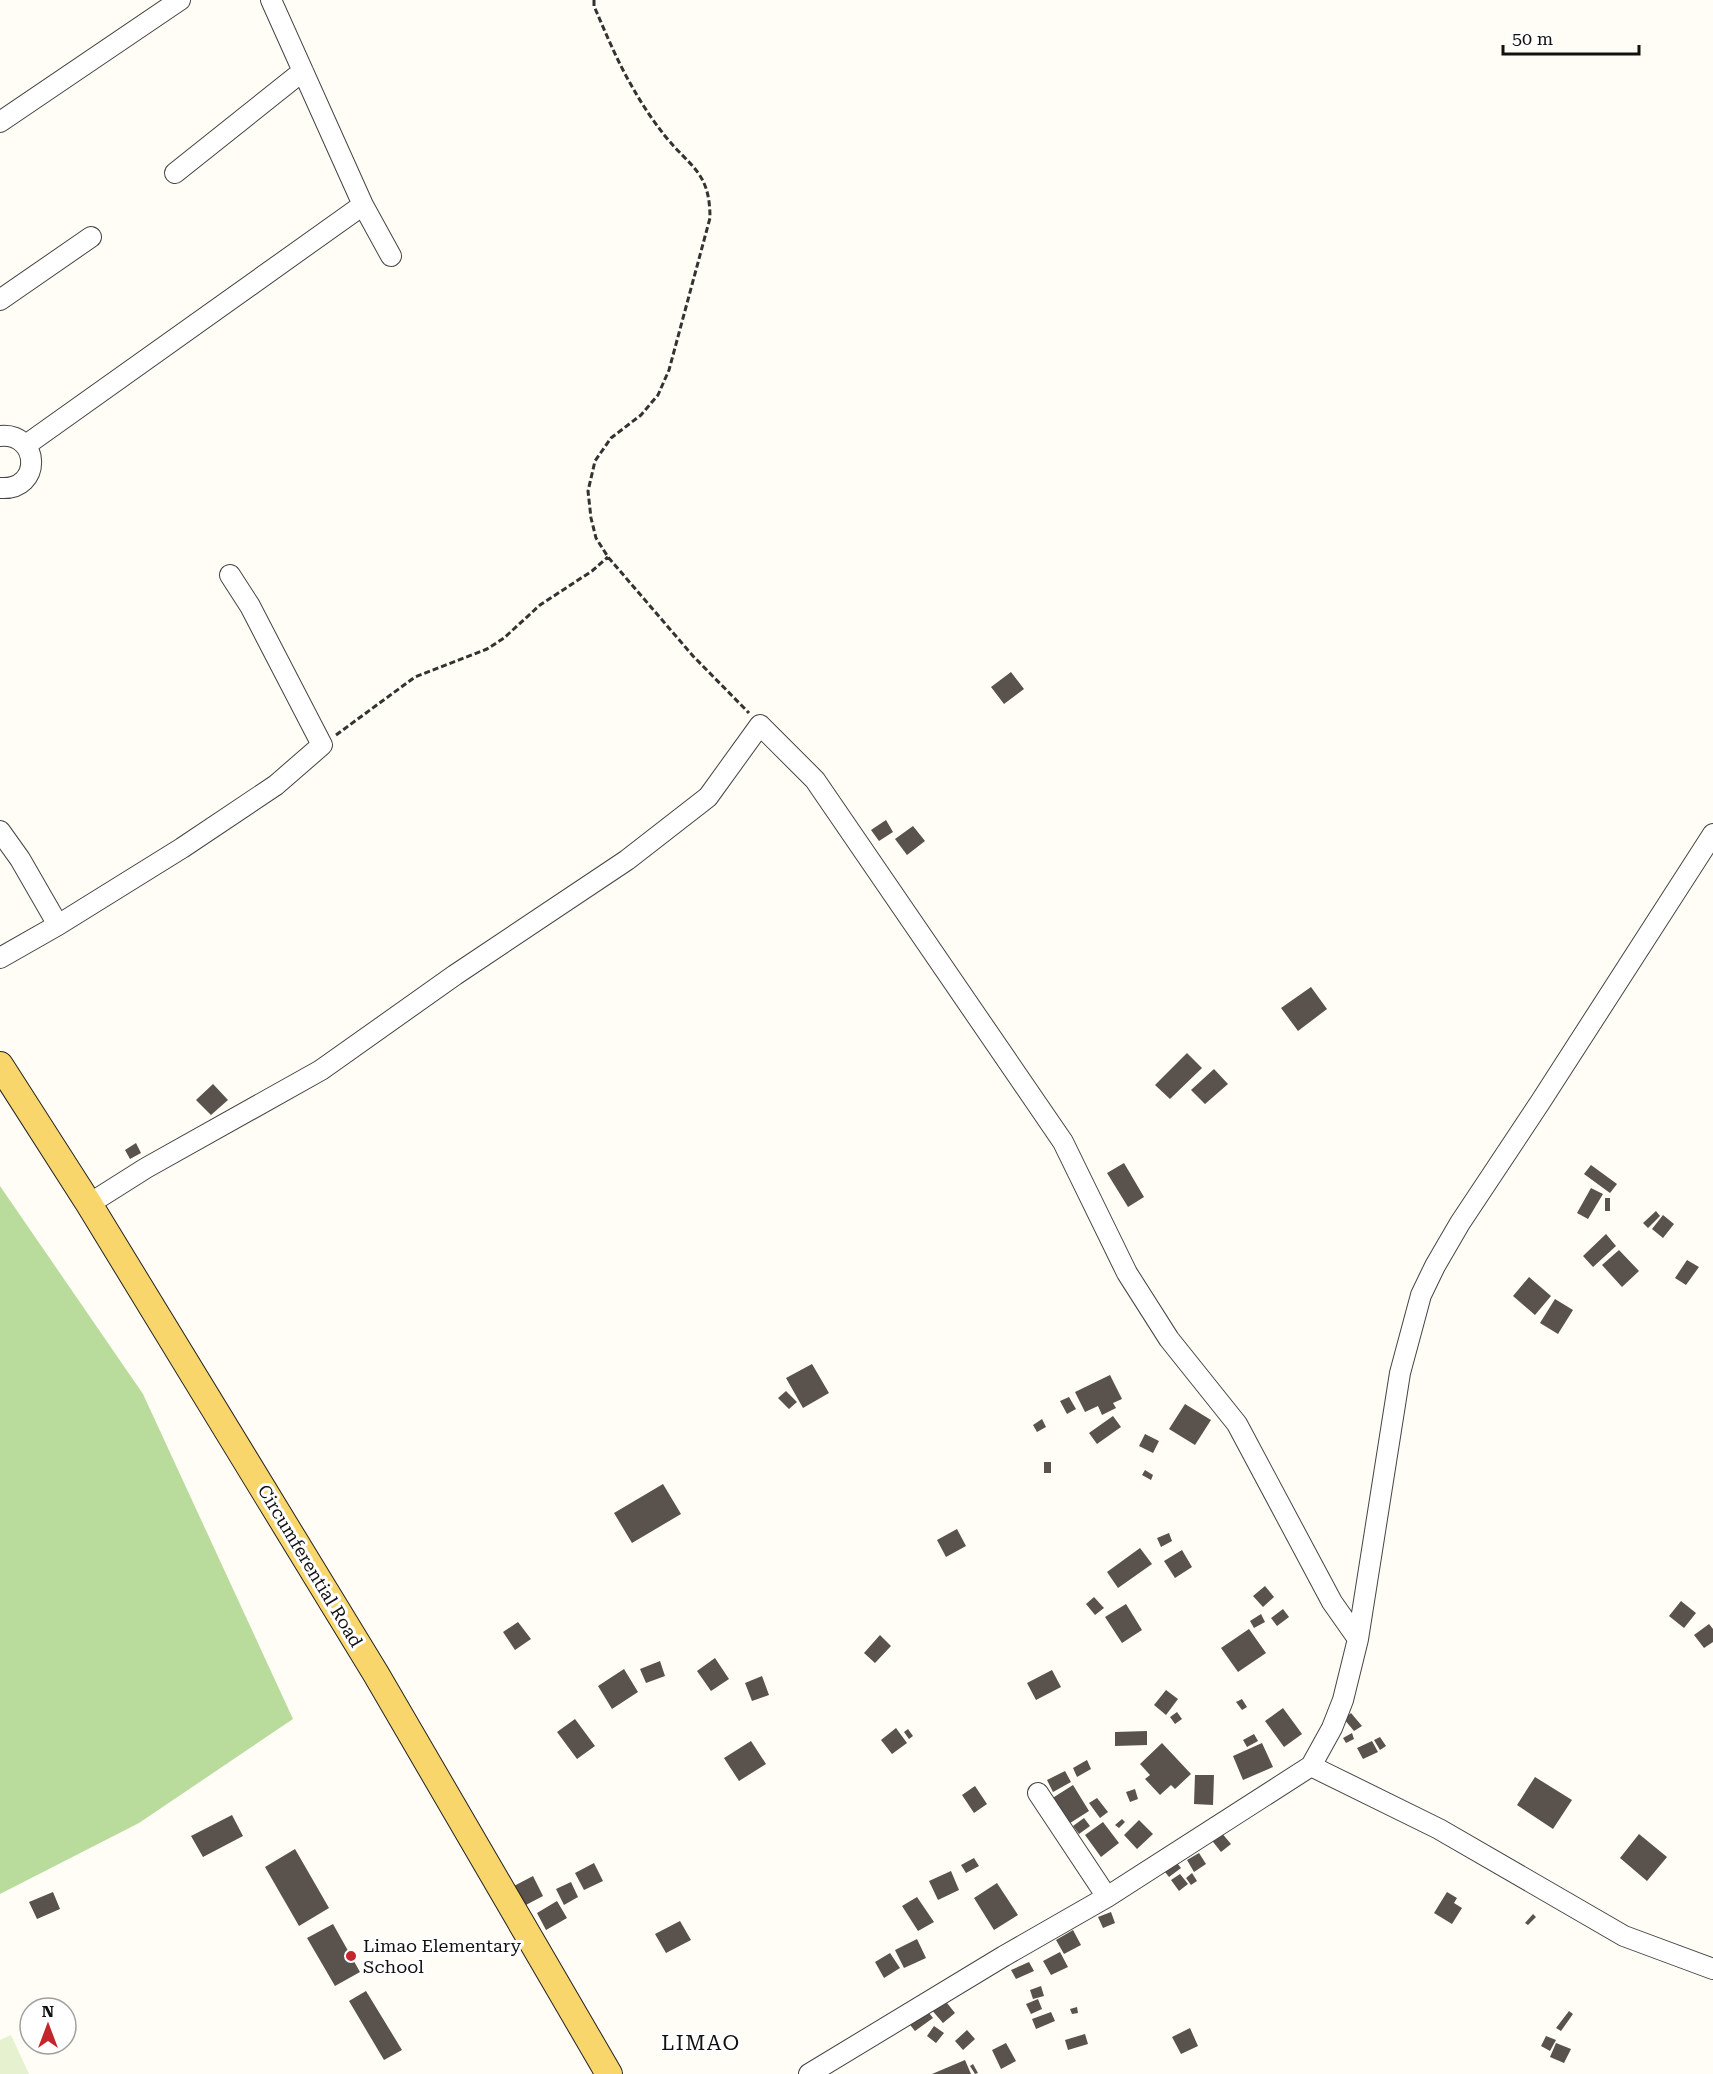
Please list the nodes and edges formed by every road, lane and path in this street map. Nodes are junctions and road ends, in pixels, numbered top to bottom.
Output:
1 (180, 0) edge
2 (271, 0) edge
3 (594, 0) edge
4 (303, 71) junction
5 (0, 122) edge
6 (175, 173) dead end
7 (363, 206) junction
8 (91, 237) dead end
9 (391, 256) dead end
10 (0, 300) edge
11 (0, 436) edge
12 (26, 445) junction
13 (0, 488) edge
14 (608, 557) junction
15 (230, 576) dead end
16 (760, 725) junction
17 (322, 745) junction
18 (0, 831) edge
19 (1713, 834) edge
20 (58, 925) junction
21 (0, 958) edge
22 (0, 1065) edge
23 (89, 1204) junction
24 (1358, 1640) junction
25 (1311, 1766) junction
26 (1038, 1793) dead end
27 (1107, 1897) junction
28 (1713, 1969) edge
29 (609, 2074) edge
30 (809, 2074) edge

1 - 5 street
2 - 4 street
3 - 14 path
4 - 6 street
4 - 7 street
7 - 9 street
7 - 12 street
8 - 10 street
11 - 12 street
12 - 13 street
14 - 16 path
14 - 17 path
15 - 17 street
16 - 23 street
16 - 24 street
17 - 20 street
18 - 20 street
19 - 24 street
20 - 21 street
22 - 23 main road, Circumferential Road
23 - 29 main road, Circumferential Road
24 - 25 street
25 - 27 street
25 - 28 street
26 - 27 street
27 - 30 street

